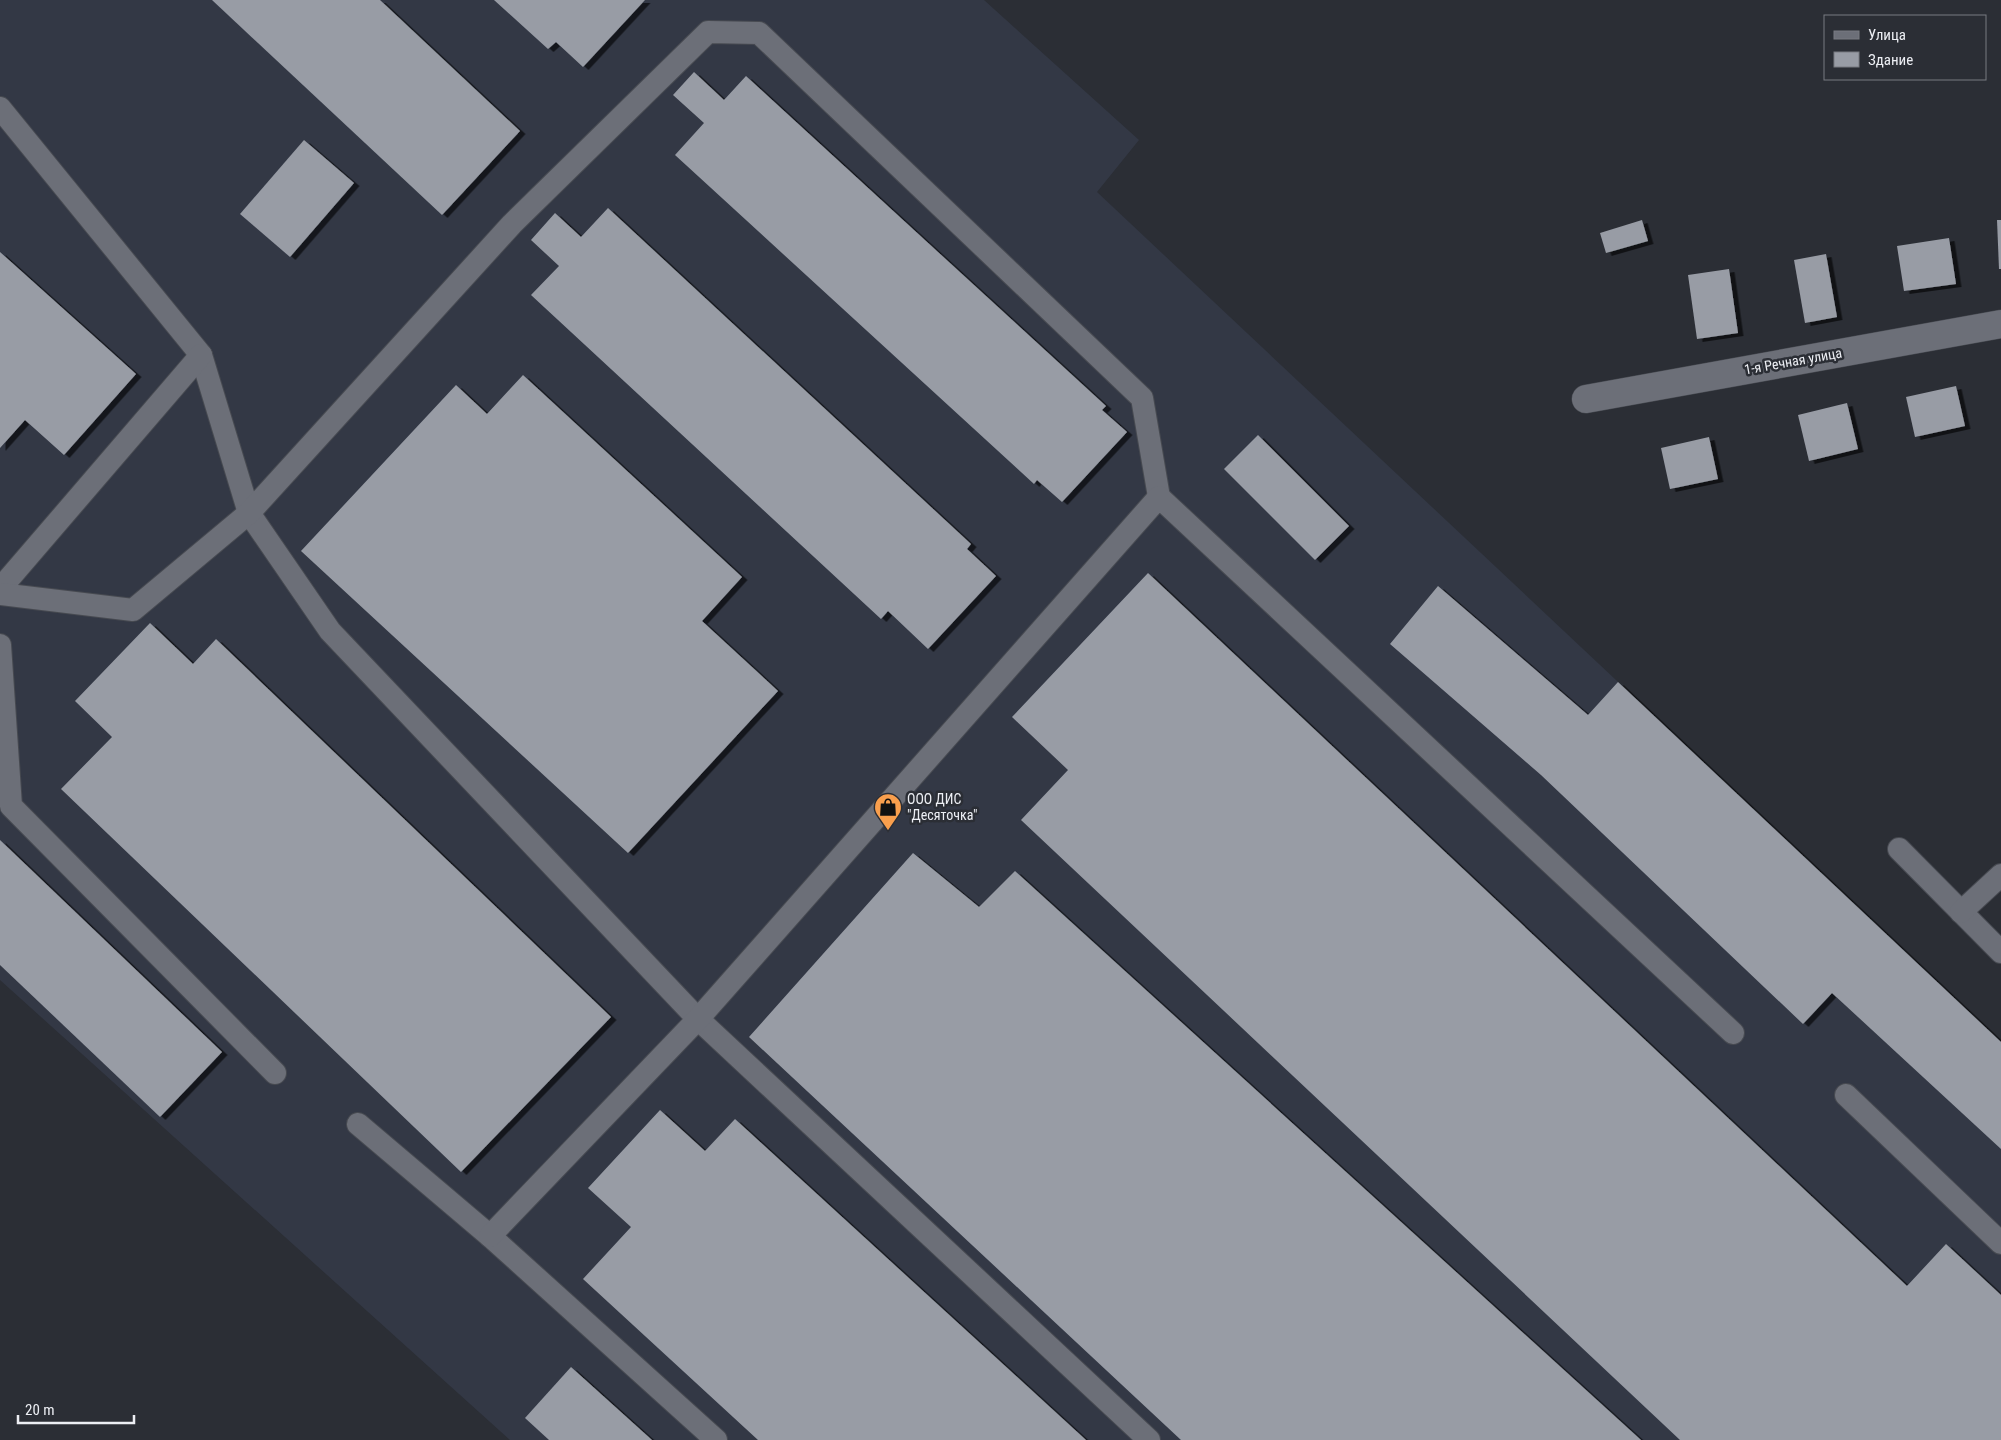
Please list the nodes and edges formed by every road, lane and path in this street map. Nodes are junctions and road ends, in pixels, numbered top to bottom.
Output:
1 (0, 108) edge
2 (2001, 324) edge
3 (201, 355) junction
4 (1586, 398) dead end
5 (1159, 497) junction
6 (248, 513) junction
7 (0, 589) edge
8 (0, 594) edge
9 (0, 645) edge
10 (1899, 850) dead end
11 (2001, 874) edge
12 (1961, 912) junction
13 (2001, 952) edge
14 (698, 1018) junction
15 (1733, 1033) dead end
16 (275, 1073) dead end
17 (1846, 1095) dead end
18 (358, 1124) dead end
19 (490, 1236) junction
20 (2001, 1243) edge
21 (716, 1440) edge
22 (1149, 1440) edge

1 - 3 lane
2 - 4 street, 1-я Речная улица
3 - 6 lane
3 - 7 lane
5 - 6 lane
5 - 14 lane
5 - 15 lane
6 - 8 lane
6 - 14 lane
9 - 16 lane
10 - 12 lane
11 - 12 lane
12 - 13 lane
14 - 19 lane
14 - 22 lane
17 - 20 lane
18 - 19 lane
19 - 21 lane

